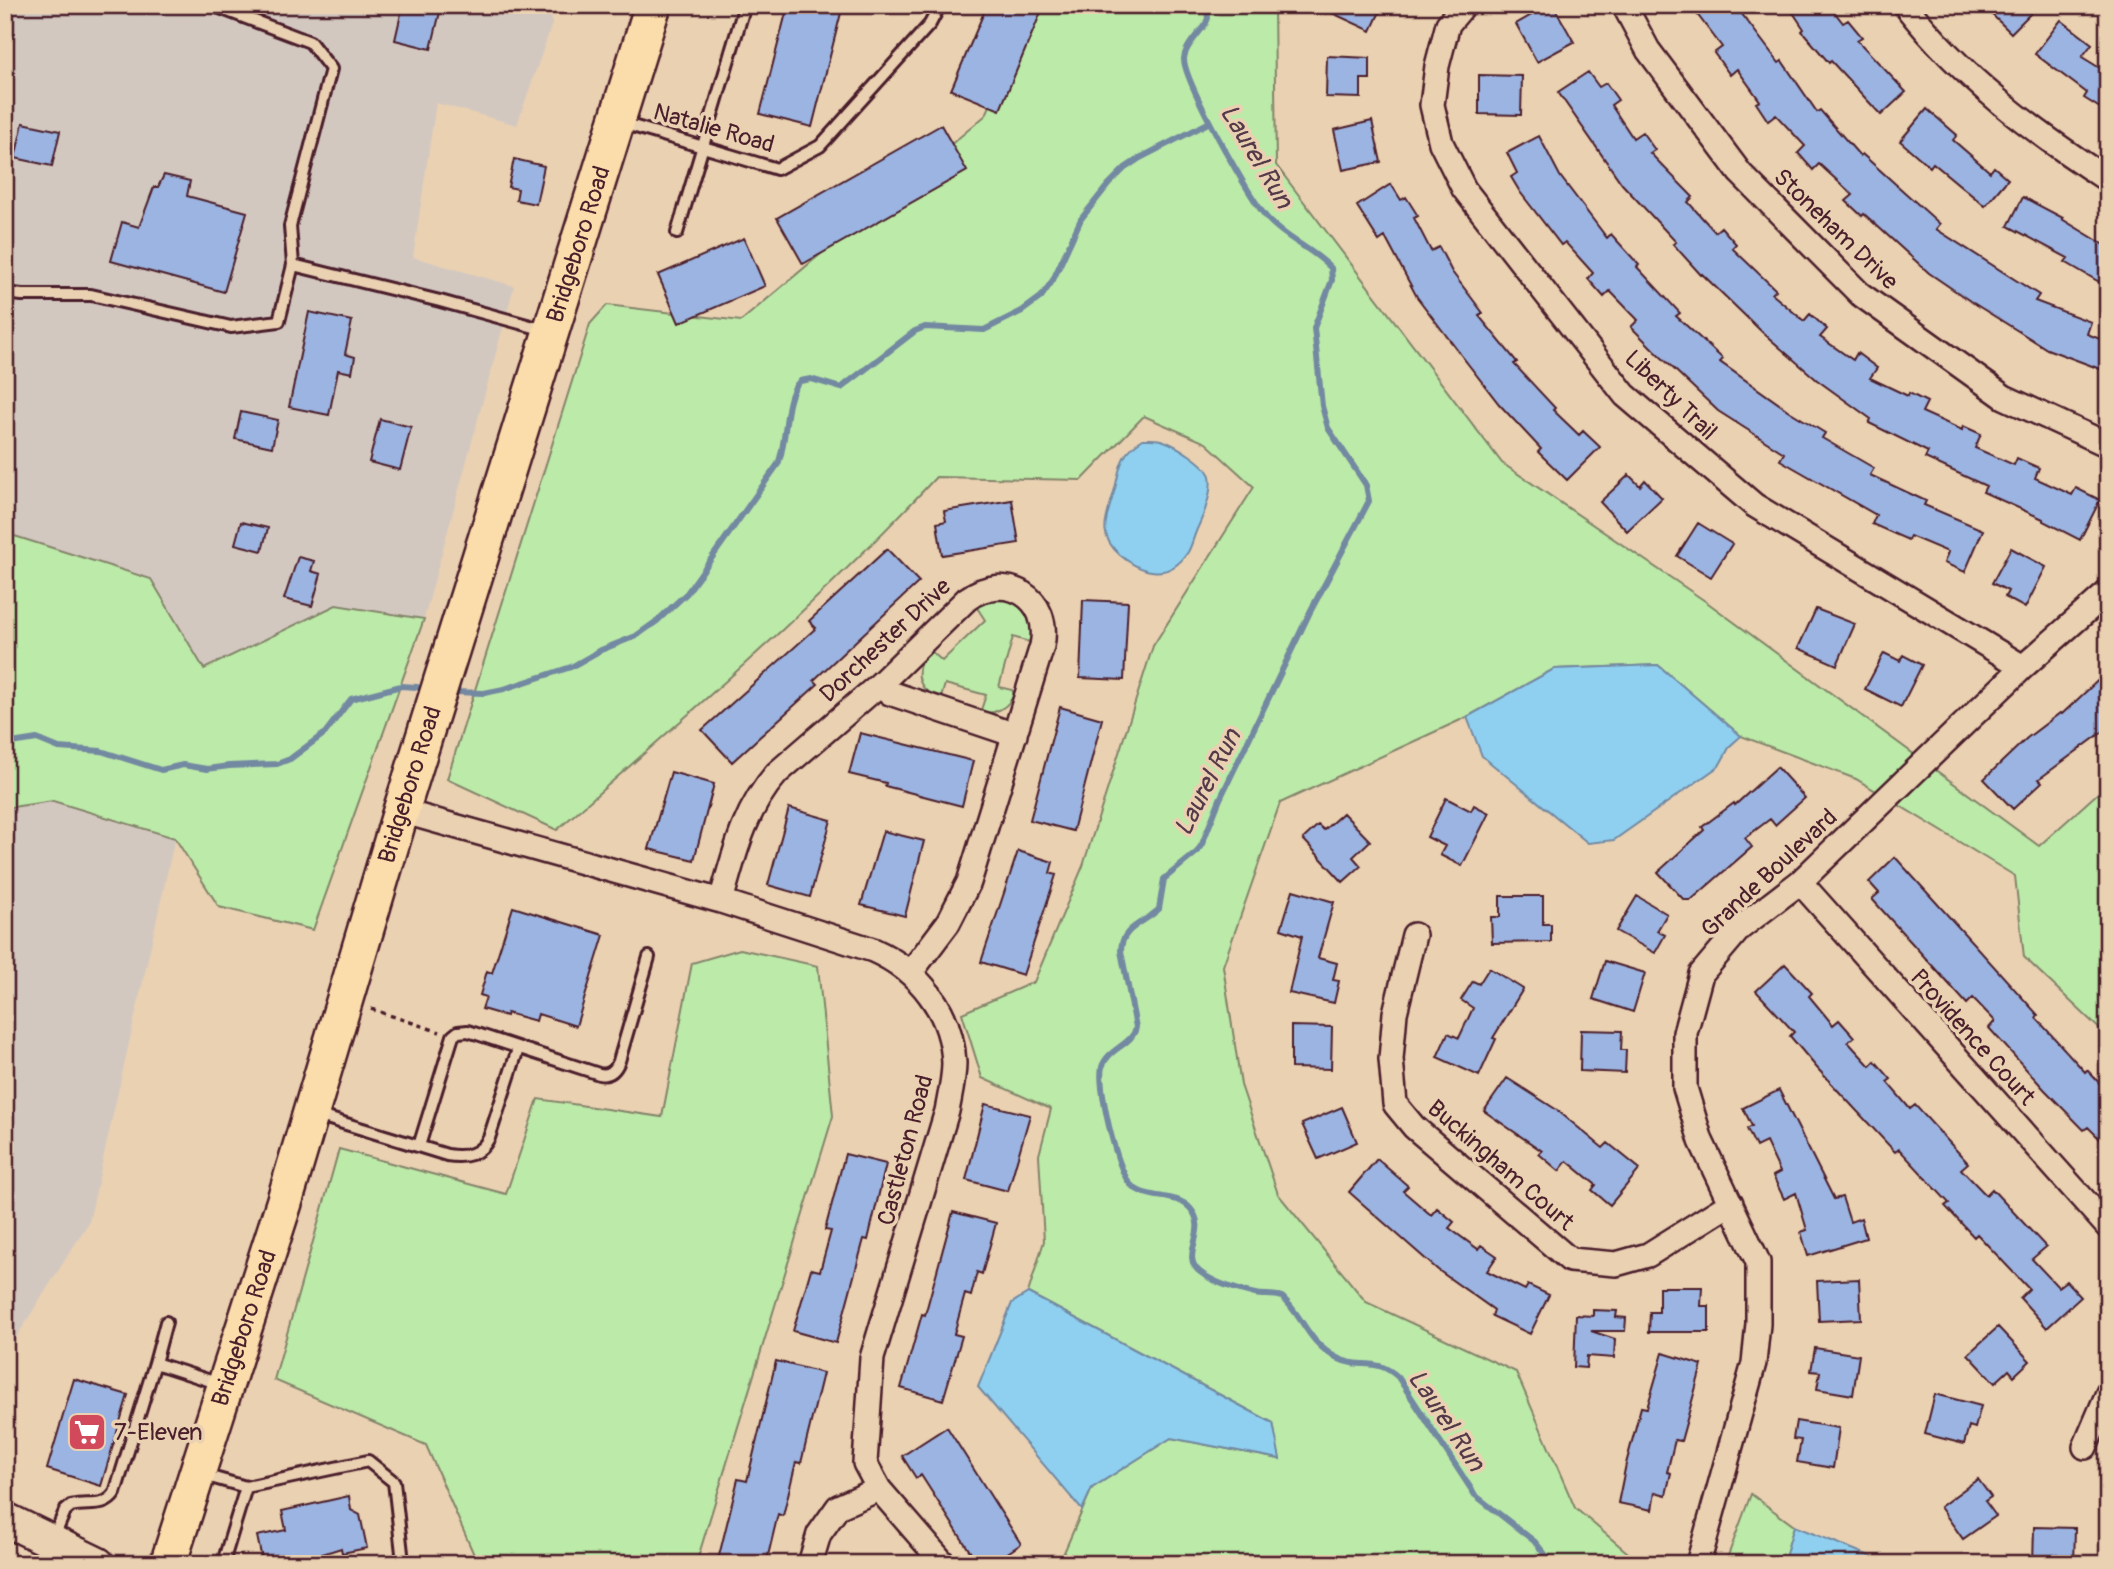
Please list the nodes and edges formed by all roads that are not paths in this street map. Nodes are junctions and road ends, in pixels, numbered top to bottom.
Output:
1 (212, 5) edge
2 (653, 5) edge
3 (745, 5) edge
4 (940, 5) edge
5 (1464, 5) edge
6 (1624, 5) edge
7 (1905, 5) edge
8 (617, 122) junction
9 (704, 147) junction
10 (2108, 180) edge
11 (677, 233) dead end
12 (293, 265) junction
13 (5, 293) edge
14 (551, 331) junction
15 (2108, 445) edge
16 (2108, 592) edge
17 (2022, 667) junction
18 (880, 684) junction
19 (1015, 735) junction
20 (401, 811) junction
21 (1800, 883) junction
22 (721, 901) junction
23 (1414, 935) dead end
24 (649, 957) dead end
25 (911, 972) junction
26 (518, 1049) junction
27 (311, 1113) junction
28 (419, 1146) junction
29 (1731, 1203) junction
30 (2108, 1227) edge
31 (166, 1322) dead end
32 (155, 1363) junction
33 (226, 1385) junction
34 (2108, 1393) edge
35 (2085, 1447) dead end
36 (197, 1473) junction
37 (246, 1487) junction
38 (879, 1489) junction
39 (5, 1520) edge
40 (52, 1541) junction
41 (98, 1564) edge
42 (168, 1564) edge
43 (227, 1564) edge
44 (399, 1564) edge
45 (810, 1564) edge
46 (944, 1564) edge
47 (1698, 1564) edge

1 - 12 lane
2 - 8 main road, Bridgeboro Road
3 - 9 lane
4 - 9 lane, Natalie Road
5 - 17 street, Liberty Trail
6 - 15 street, Stoneham Drive
7 - 10 street
8 - 9 lane, Natalie Road
8 - 14 main road, Bridgeboro Road
9 - 11 lane
12 - 13 lane
12 - 14 lane
14 - 20 main road, Bridgeboro Road
16 - 17 street, Grande Boulevard
17 - 21 street, Grande Boulevard
18 - 19 street
18 - 19 street, Dorchester Drive
18 - 22 street, Dorchester Drive
19 - 25 street, Dorchester Drive
20 - 22 street, Castleton Road
20 - 27 main road, Bridgeboro Road
21 - 29 street, Grande Boulevard
21 - 30 street, Providence Court
22 - 25 street, Castleton Road
23 - 29 street, Buckingham Court
24 - 26 lane
25 - 38 street, Castleton Road
26 - 28 lane
26 - 28 lane
27 - 28 lane
27 - 33 main road, Bridgeboro Road
29 - 47 street, Grande Boulevard
31 - 32 lane
32 - 33 lane
32 - 40 lane
33 - 36 main road, Bridgeboro Road
34 - 35 street
36 - 37 lane
36 - 42 main road, Bridgeboro Road
37 - 43 lane
37 - 44 lane
38 - 45 street
38 - 46 street, Castleton Road
39 - 40 main road
40 - 41 main road

